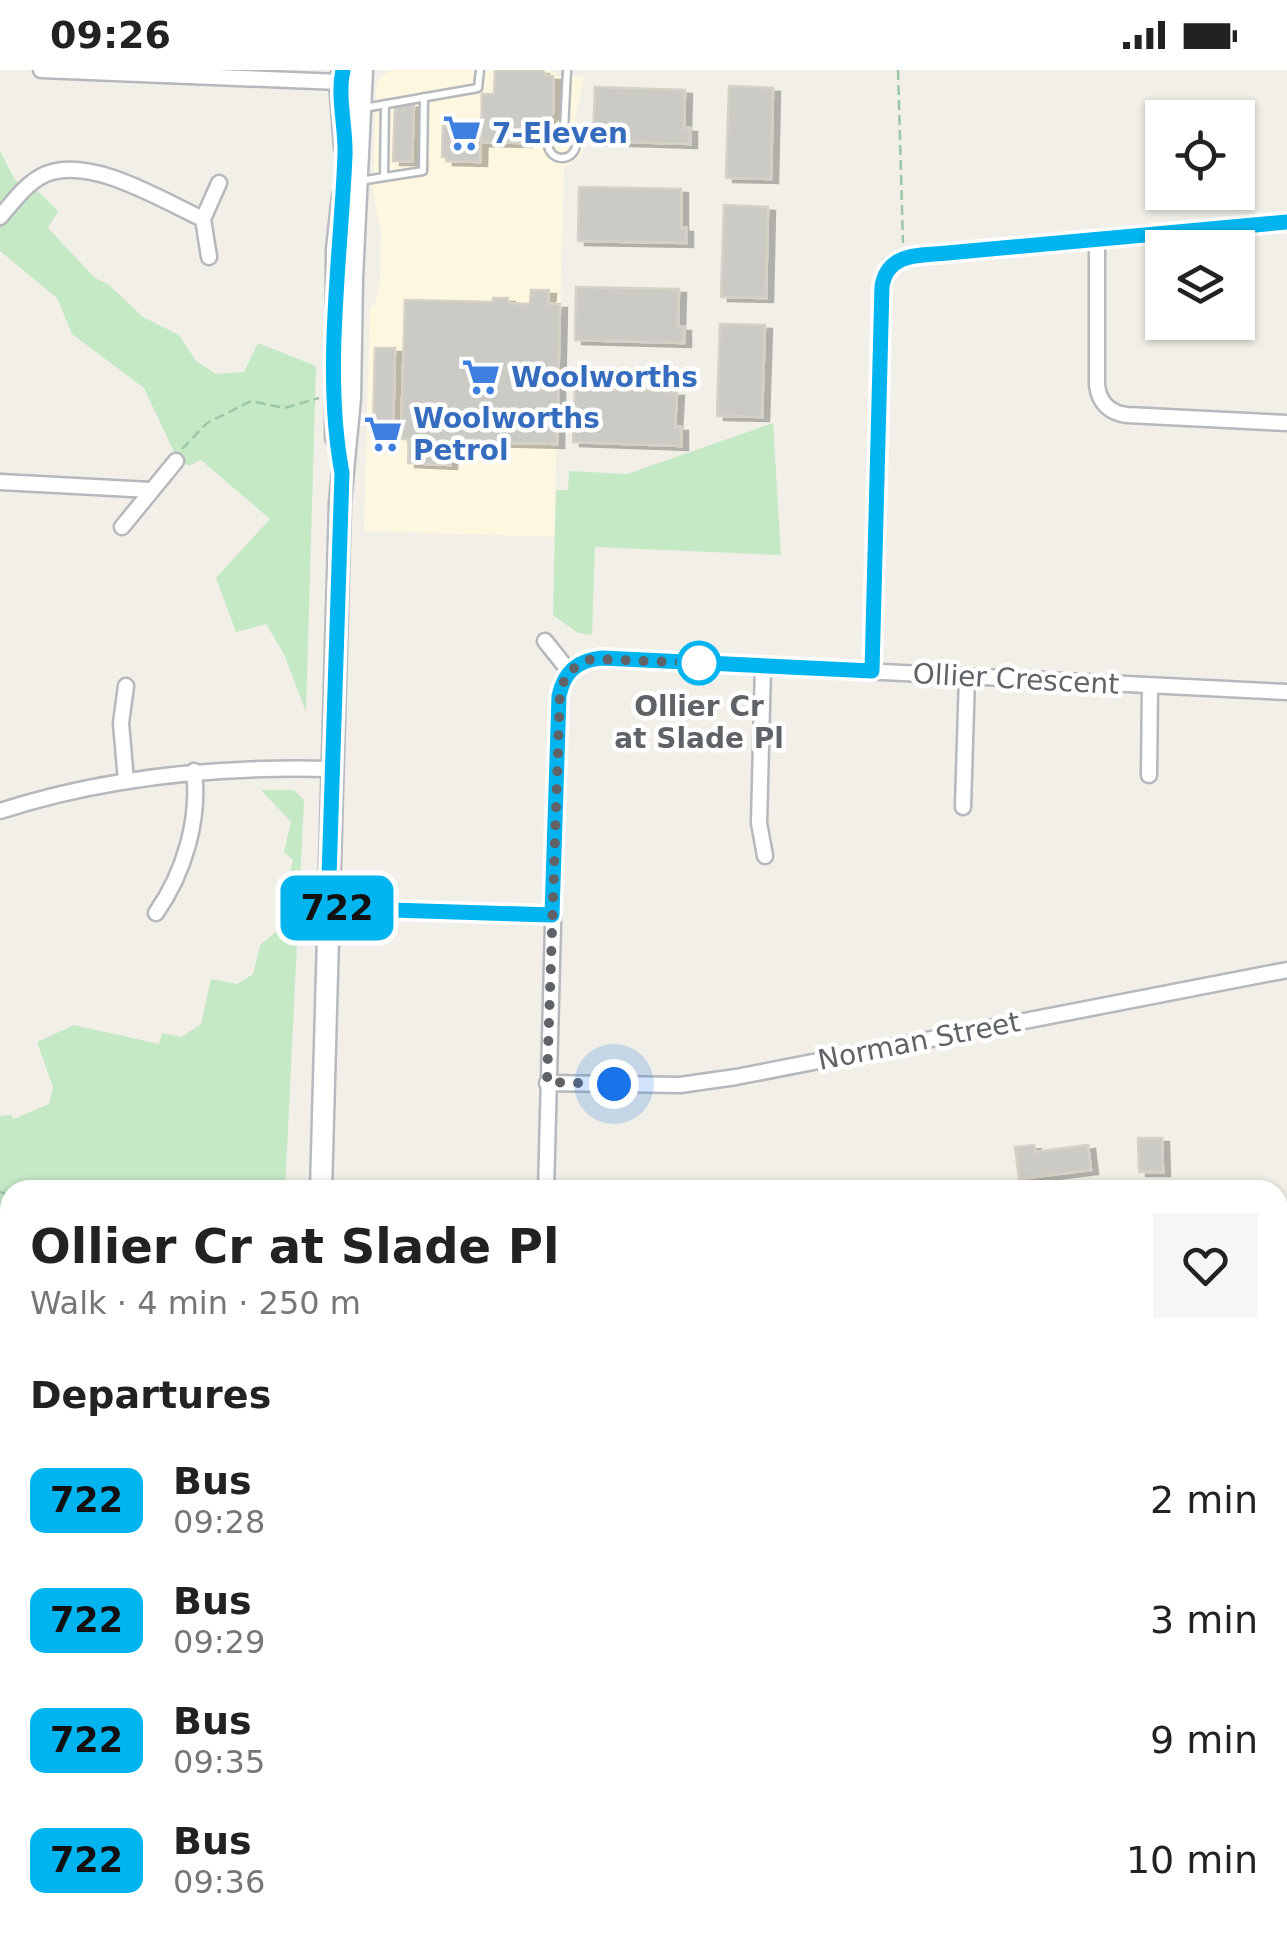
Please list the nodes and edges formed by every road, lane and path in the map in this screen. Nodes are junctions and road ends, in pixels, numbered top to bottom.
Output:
1 (42, 70) edge
2 (362, 70) edge
3 (480, 70) edge
4 (568, 70) edge
5 (898, 70) edge
6 (342, 76) edge
7 (424, 97) junction
8 (385, 104) junction
9 (360, 108) junction
10 (564, 130) junction
11 (384, 177) junction
12 (356, 182) junction
13 (219, 183) dead end
14 (0, 217) edge
15 (203, 219) junction
16 (1287, 222) edge
17 (1097, 238) junction
18 (209, 257) dead end
19 (893, 260) junction
20 (326, 398) dead end
21 (1287, 423) edge
22 (176, 462) joint
23 (342, 473) junction
24 (0, 482) edge
25 (151, 490) junction
26 (122, 527) dead end
27 (545, 642) dead end
28 (763, 666) junction
29 (569, 671) junction
30 (872, 671) junction
31 (967, 676) junction
32 (126, 686) dead end
33 (1150, 686) junction
34 (1287, 692) edge
35 (332, 769) junction
36 (194, 771) junction
37 (1149, 776) dead end
38 (126, 781) junction
39 (964, 807) dead end
40 (0, 811) edge
41 (765, 856) dead end
42 (328, 908) junction
43 (156, 912) dead end
44 (552, 915) junction
45 (1287, 970) edge
46 (547, 1082) junction
47 (321, 1180) edge
48 (546, 1180) edge

1 - 6 street
2 - 9 street
3 - 7 lane
4 - 10 lane
5 - 19 path
6 - 23 street
7 - 8 lane
7 - 11 lane
8 - 9 lane
8 - 11 lane
9 - 12 street
10 - 10 lane
11 - 12 lane
12 - 23 street
13 - 15 street
14 - 15 street
15 - 18 street
16 - 17 street
17 - 19 street
17 - 21 street
19 - 30 street
20 - 22 path
22 - 25 street
23 - 35 street
24 - 25 street
25 - 26 street
27 - 29 street
28 - 29 street, Ollier Crescent
28 - 30 street, Ollier Crescent
28 - 41 street
29 - 44 street
30 - 31 street, Ollier Crescent
31 - 33 street, Ollier Crescent
31 - 39 street
32 - 38 street
33 - 34 street, Ollier Crescent
33 - 37 street
35 - 36 street
35 - 42 street
36 - 38 street
36 - 43 street
38 - 40 street
42 - 44 street
42 - 47 street
44 - 46 street
45 - 46 street, Norman Street
46 - 48 street

